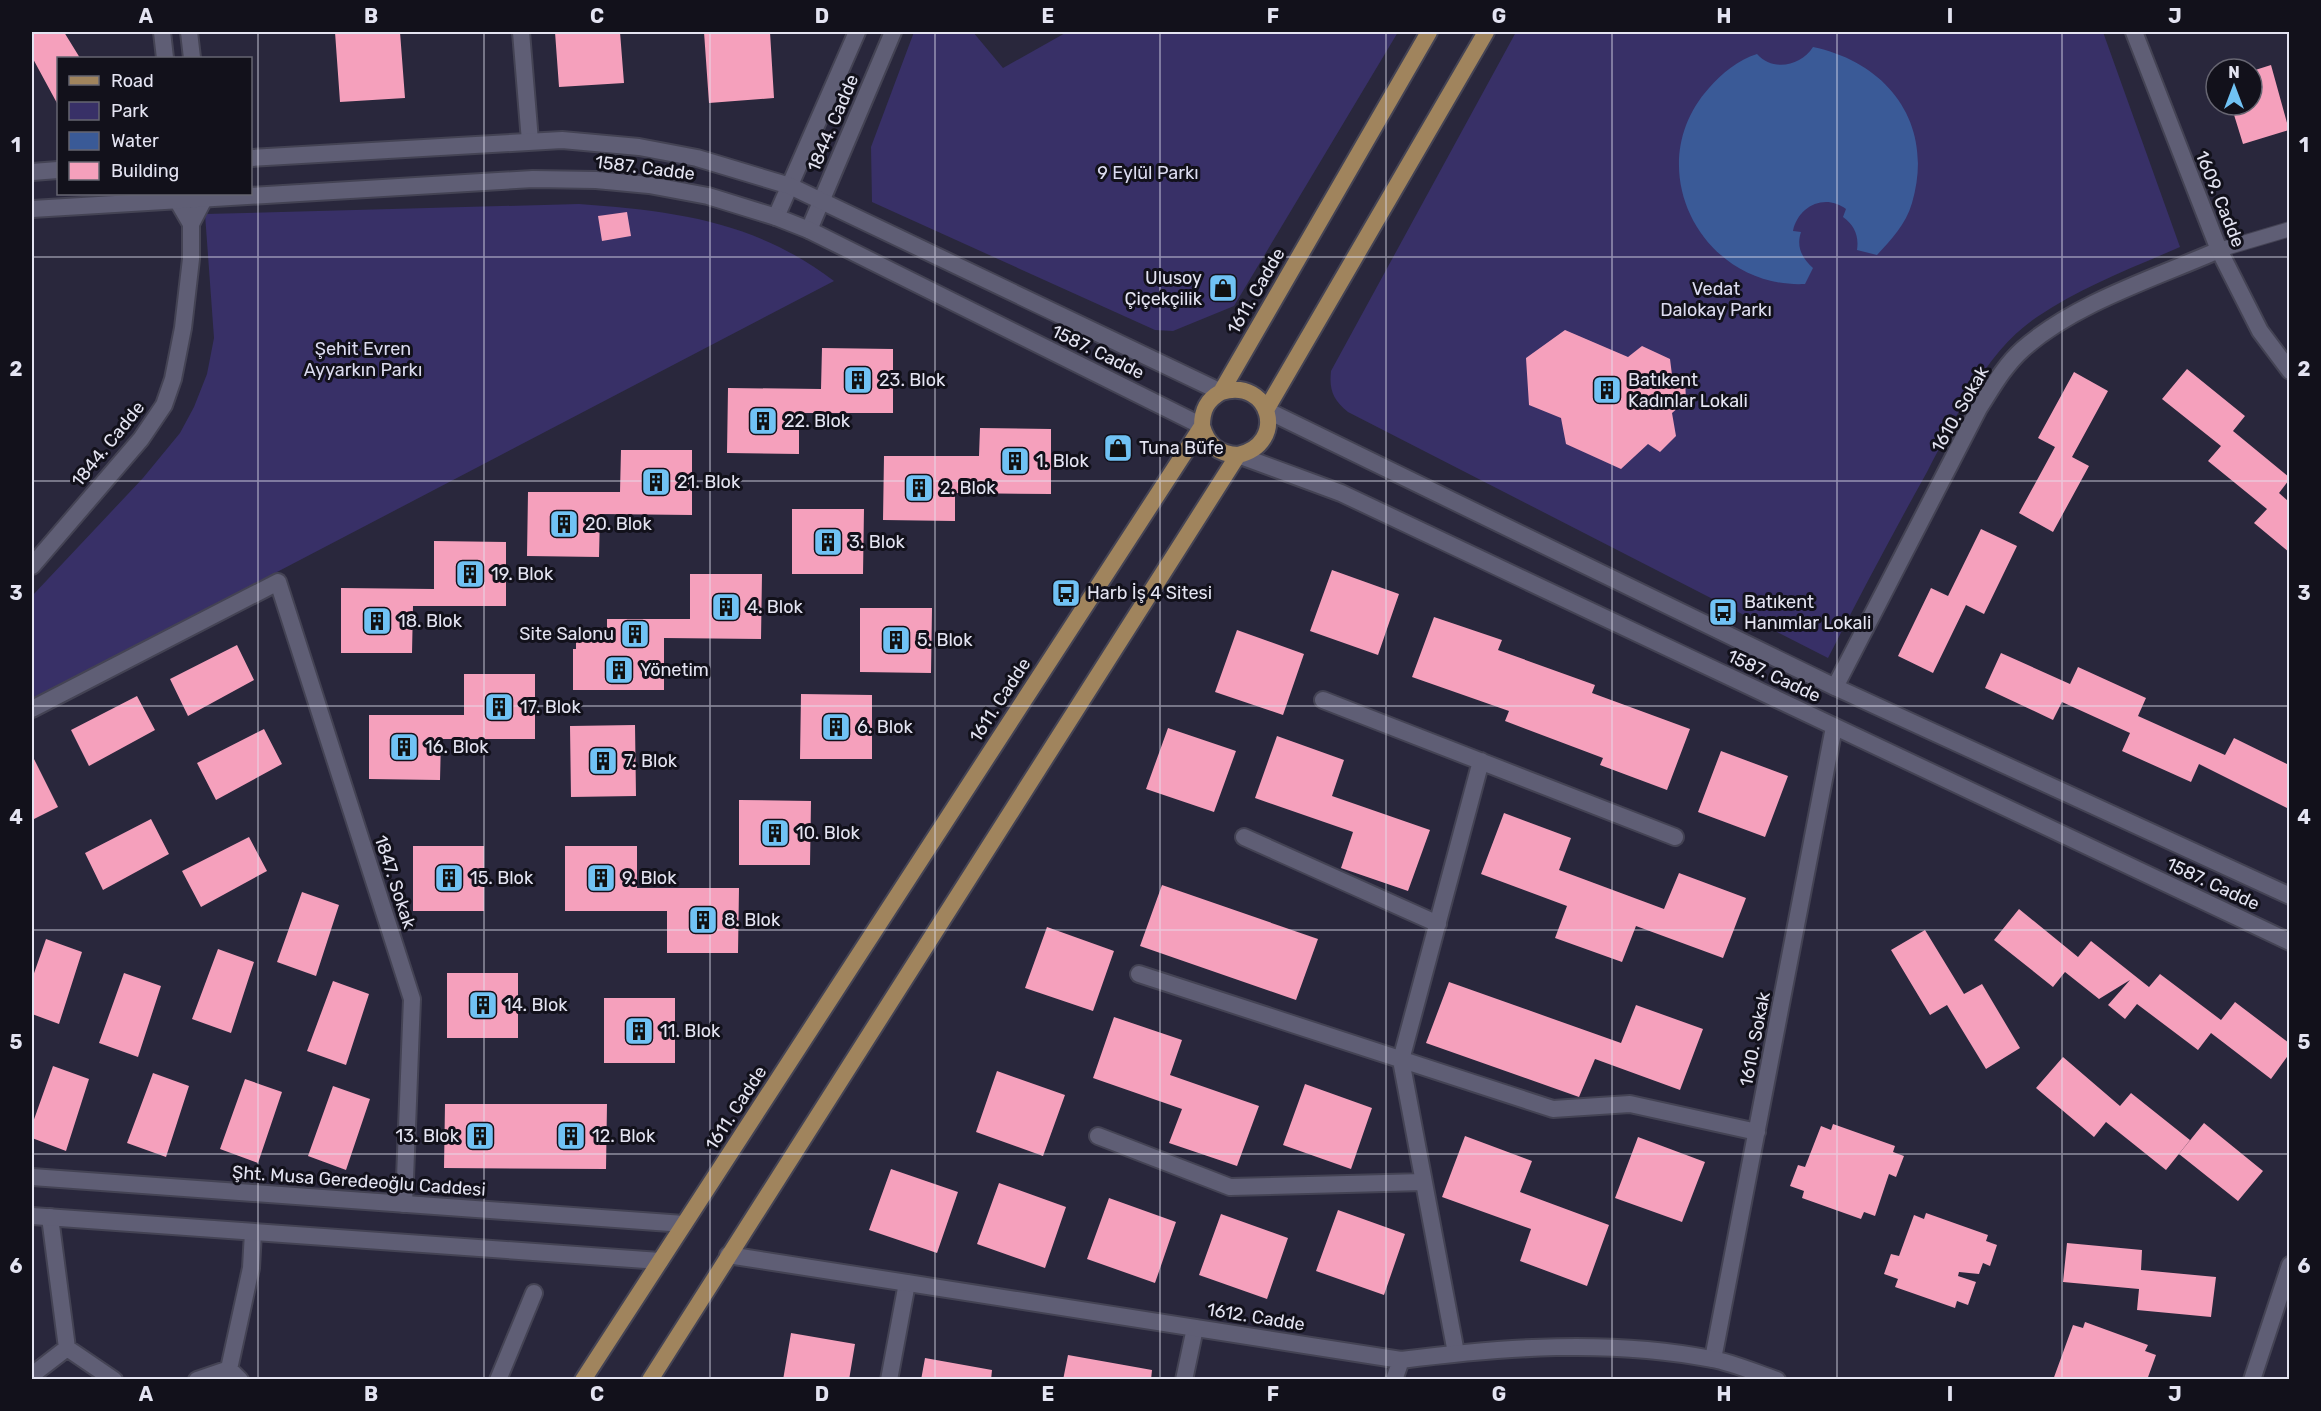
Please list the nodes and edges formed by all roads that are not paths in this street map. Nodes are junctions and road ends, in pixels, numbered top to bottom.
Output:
1 (162, 32) edge
2 (189, 32) edge
3 (521, 32) edge
4 (857, 32) edge
5 (893, 32) edge
6 (1429, 32) edge
7 (1486, 32) edge
8 (2137, 35) edge
9 (165, 57) edge
10 (192, 57) edge
11 (530, 141) junction
12 (252, 158) edge
13 (57, 170) edge
14 (32, 172) edge
15 (790, 186) junction
16 (252, 194) edge
17 (224, 195) edge
18 (204, 196) edge
19 (177, 197) edge
20 (822, 200) junction
21 (32, 209) edge
22 (776, 217) junction
23 (192, 224) junction
24 (2289, 229) edge
25 (809, 230) junction
26 (2219, 250) junction
27 (2289, 371) edge
28 (1221, 392) junction
29 (1266, 410) junction
30 (1202, 426) junction
31 (1238, 455) junction
32 (32, 566) edge
33 (1835, 687) junction
34 (1323, 700) dead end
35 (32, 709) edge
36 (1834, 727) junction
37 (1481, 761) junction
38 (1244, 837) dead end
39 (1675, 837) dead end
40 (2289, 896) edge
41 (1438, 924) junction
42 (2289, 942) edge
43 (1139, 974) dead end
44 (1401, 1060) junction
45 (1757, 1132) junction
46 (1098, 1136) dead end
47 (32, 1177) edge
48 (1424, 1182) junction
49 (404, 1204) junction
50 (32, 1216) edge
51 (50, 1217) junction
52 (684, 1224) junction
53 (253, 1232) junction
54 (728, 1256) junction
55 (660, 1261) junction
56 (2289, 1265) edge
57 (907, 1283) junction
58 (534, 1293) dead end
59 (1195, 1328) junction
60 (67, 1347) junction
61 (1456, 1353) junction
62 (1713, 1359) junction
63 (1401, 1360) junction
64 (234, 1374) edge
65 (32, 1375) edge
66 (114, 1380) edge
67 (197, 1380) edge
68 (498, 1380) edge
69 (583, 1380) edge
70 (650, 1380) edge
71 (889, 1380) edge
72 (1184, 1380) edge
73 (1394, 1380) edge
74 (1777, 1380) edge
75 (2252, 1380) edge

1 - 9 street
2 - 10 street
3 - 11 street
4 - 15 street, 1844. Cadde
5 - 20 street, 1844. Cadde
6 - 28 main road, 1611. Cadde
7 - 29 main road
8 - 26 street, 1609. Cadde
11 - 12 street, 1587. Cadde
11 - 15 street, 1587. Cadde
13 - 14 street
15 - 20 street, 1587. Cadde
15 - 22 street, 1844. Cadde
16 - 22 street, 1587. Cadde
17 - 18 street, 1587. Cadde
18 - 19 street, 1587. Cadde
18 - 23 street, 1844. Cadde
19 - 21 street, 1587. Cadde
19 - 23 street
20 - 25 street, 1844. Cadde
20 - 28 street, 1587. Cadde
22 - 25 street, 1587. Cadde
23 - 32 street, 1844. Cadde
24 - 26 lane
25 - 30 street, 1587. Cadde
26 - 27 street, 1609. Cadde
26 - 33 street, 1610. Sokak
28 - 29 main road
28 - 30 main road, 1611. Cadde
29 - 31 main road
29 - 33 street, 1587. Cadde
30 - 31 main road
30 - 52 main road, 1611. Cadde
31 - 36 street, 1587. Cadde
31 - 54 main road
33 - 40 street, 1587. Cadde
34 - 37 street
35 - 49 street, 1847. Sokak
36 - 42 street, 1587. Cadde
36 - 45 street, 1610. Sokak
37 - 39 street
37 - 41 street
38 - 41 street
41 - 44 street
43 - 44 street
44 - 45 street
44 - 48 street
45 - 62 street, 1610. Sokak
46 - 48 street
47 - 49 street, Şht. Musa Geredeoğlu Caddesi
48 - 61 street
49 - 52 street, Şht. Musa Geredeoğlu Caddesi
50 - 51 street
51 - 53 street
51 - 60 street
52 - 55 main road, 1611. Cadde
53 - 55 street
53 - 64 street
54 - 57 street, 1612. Cadde
54 - 70 main road
55 - 69 main road, 1611. Cadde
56 - 75 street
57 - 59 street, 1612. Cadde
57 - 71 street
58 - 68 street
59 - 63 street, 1612. Cadde
59 - 72 street
60 - 65 street
60 - 66 street
61 - 62 street, 1612. Cadde
61 - 63 street, 1612. Cadde
62 - 74 street, 1612. Cadde
63 - 73 street
64 - 67 street

